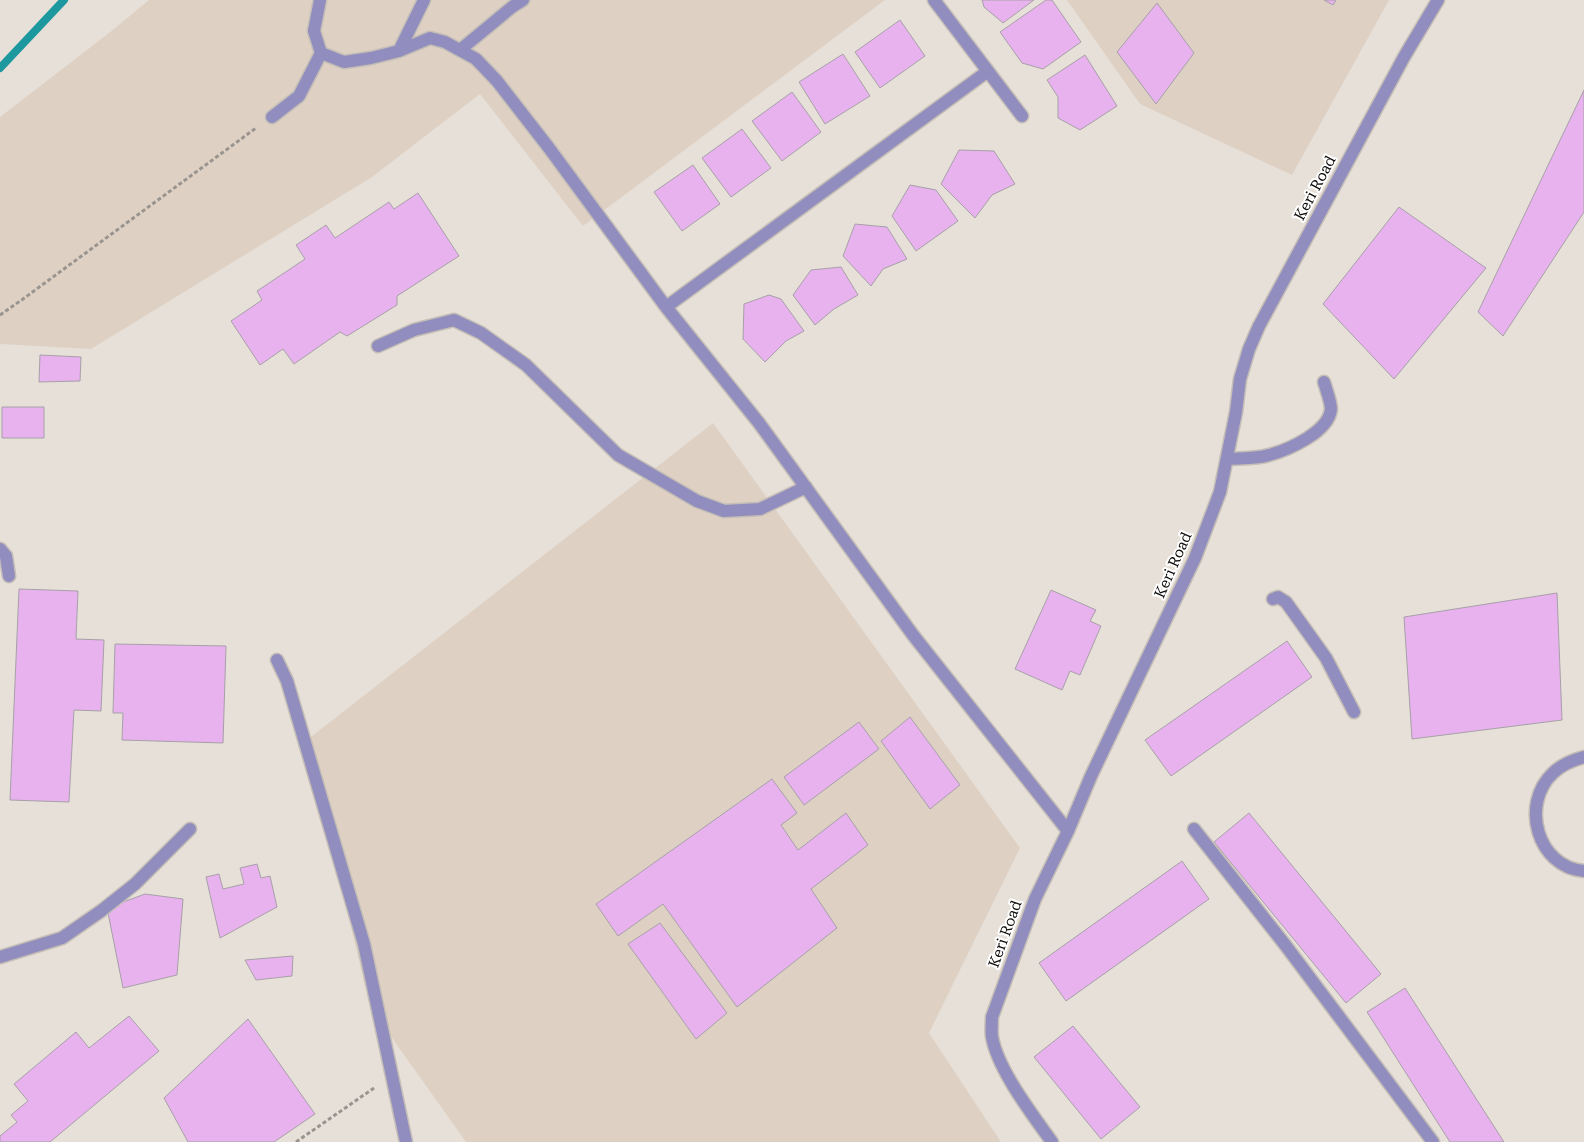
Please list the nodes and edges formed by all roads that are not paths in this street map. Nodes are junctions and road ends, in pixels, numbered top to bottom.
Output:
1 (320, 0) edge
2 (424, 0) edge
3 (523, 0) edge
4 (934, 0) edge
5 (1438, 0) edge
6 (460, 50) junction
7 (399, 51) junction
8 (321, 53) junction
9 (988, 70) junction
10 (1022, 116) dead end
11 (272, 117) road end
12 (666, 307) junction
13 (378, 346) dead end
14 (1324, 382) dead end
15 (1227, 459) junction
16 (806, 487) junction
17 (0, 549) edge
18 (9, 576) dead end
19 (1273, 599) dead end
20 (277, 660) dead end
21 (1354, 712) dead end
22 (1584, 757) edge
23 (190, 829) dead end
24 (1194, 829) dead end
25 (1068, 831) junction
26 (1584, 871) edge
27 (0, 957) edge
28 (406, 1142) edge
29 (1052, 1142) edge
30 (1433, 1142) edge

1 - 8 street
2 - 7 street
3 - 6 street
4 - 9 street
5 - 15 street, Keri Road
6 - 7 street
6 - 12 street
7 - 8 street
8 - 11 street
9 - 10 street
9 - 12 street
12 - 16 street
13 - 16 street
14 - 15 street
15 - 25 street, Keri Road
16 - 25 street
17 - 18 street
19 - 21 street
20 - 28 street
22 - 26 street
23 - 27 street
24 - 30 street
25 - 29 street, Keri Road

